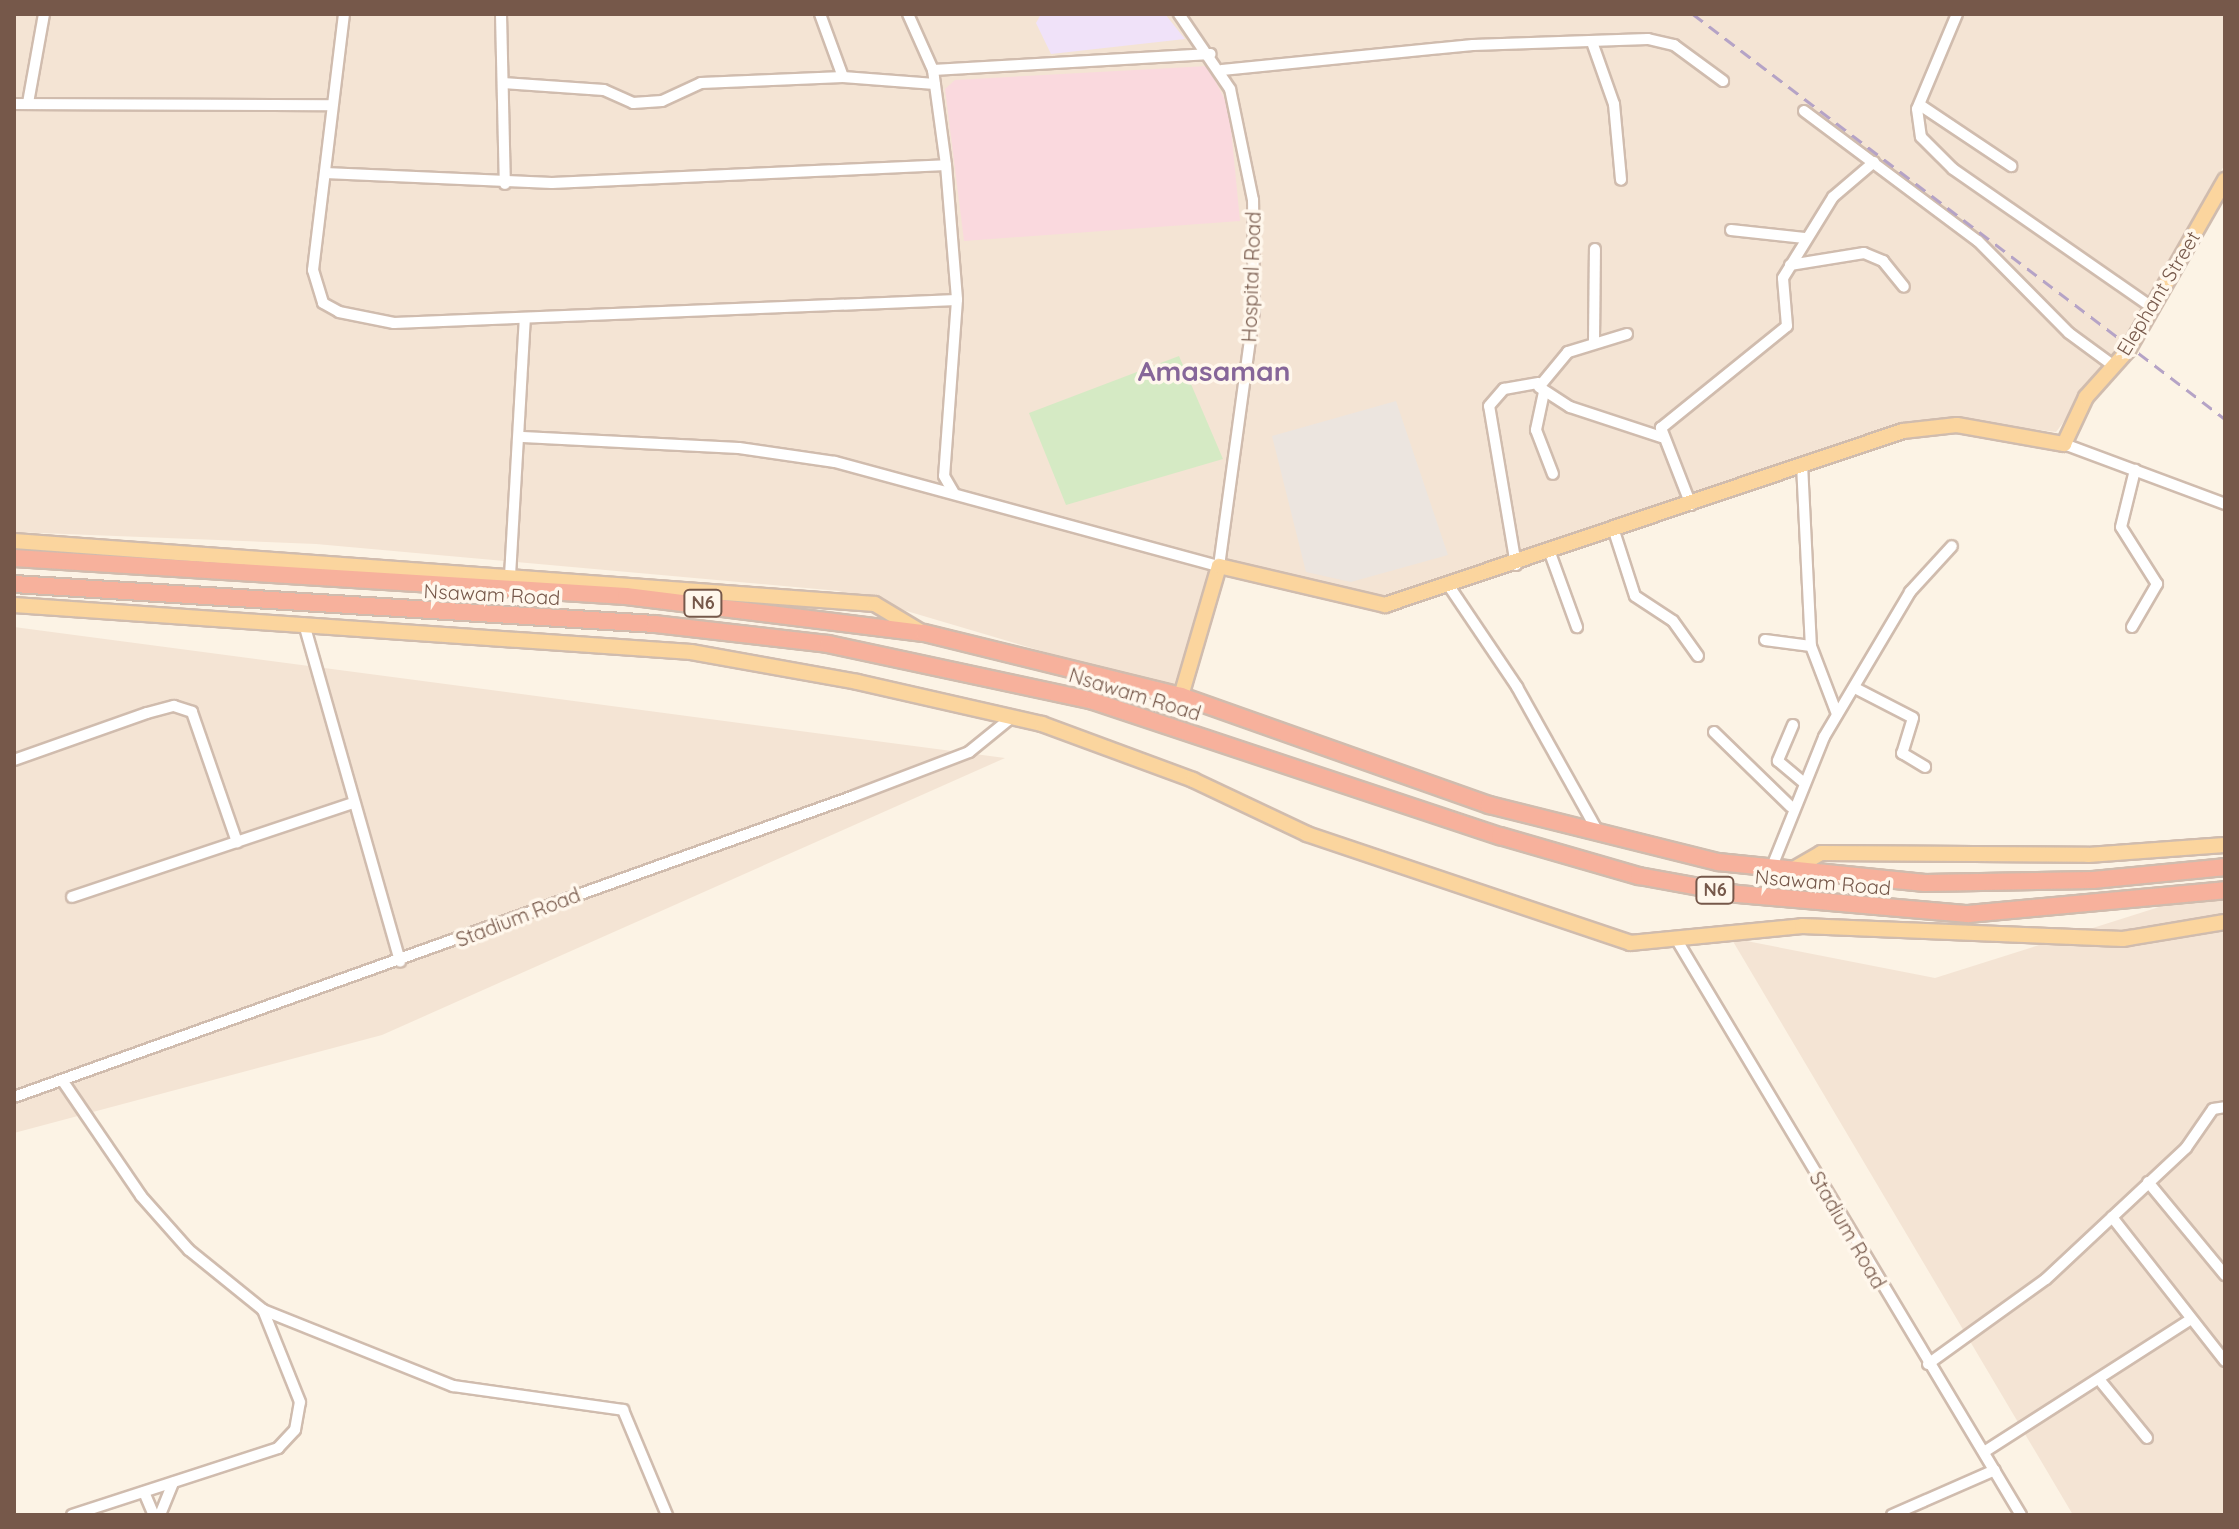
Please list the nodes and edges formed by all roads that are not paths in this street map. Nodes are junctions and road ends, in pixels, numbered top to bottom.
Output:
1 (44, 14) edge
2 (344, 14) edge
3 (501, 14) edge
4 (820, 14) edge
5 (908, 14) edge
6 (1179, 14) edge
7 (1957, 14) edge
8 (1592, 42) junction
9 (1211, 54) junction
10 (933, 70) junction
11 (1222, 70) junction
12 (843, 77) junction
13 (1723, 81) dead end
14 (503, 83) junction
15 (935, 84) junction
16 (28, 103) junction
17 (14, 104) edge
18 (332, 105) junction
19 (1920, 105) junction
20 (1804, 111) dead end
21 (1874, 162) junction
22 (946, 165) junction
23 (2011, 166) dead end
24 (325, 173) junction
25 (1621, 180) dead end
26 (2225, 180) edge
27 (505, 184) junction
28 (1731, 230) dead end
29 (1805, 238) junction
30 (1595, 249) dead end
31 (1790, 265) junction
32 (1904, 287) dead end
33 (957, 300) junction
34 (2153, 308) junction
35 (525, 319) junction
36 (1627, 334) dead end
37 (1594, 341) junction
38 (2114, 366) junction
39 (1541, 388) junction
40 (523, 437) junction
41 (1661, 437) junction
42 (2064, 444) junction
43 (1802, 464) junction
44 (2135, 470) junction
45 (1553, 474) dead end
46 (954, 493) junction
47 (2225, 504) edge
48 (1691, 505) junction
49 (1614, 531) junction
50 (14, 541) edge
51 (1952, 546) dead end
52 (1550, 553) junction
53 (14, 558) edge
54 (1516, 565) junction
55 (1219, 566) junction
56 (510, 576) junction
57 (14, 584) edge
58 (1449, 586) junction
59 (14, 605) edge
60 (304, 624) junction
61 (1577, 627) dead end
62 (2132, 627) dead end
63 (924, 633) junction
64 (1765, 640) dead end
65 (1811, 646) junction
66 (1698, 656) dead end
67 (1855, 688) junction
68 (1181, 696) junction
69 (1837, 714) junction
70 (1012, 717) junction
71 (1793, 725) dead end
72 (1714, 732) dead end
73 (14, 760) edge
74 (1925, 767) dead end
75 (1803, 782) junction
76 (353, 803) junction
77 (1791, 807) junction
78 (1600, 838) junction
79 (237, 842) junction
80 (2225, 845) edge
81 (2225, 867) edge
82 (1771, 869) junction
83 (1789, 871) junction
84 (2225, 890) edge
85 (72, 897) dead end
86 (2225, 922) edge
87 (1678, 942) junction
88 (400, 962) junction
89 (62, 1080) junction
90 (14, 1097) edge
91 (2225, 1107) edge
92 (2148, 1182) junction
93 (2112, 1217) junction
94 (2225, 1275) edge
95 (263, 1310) junction
96 (2191, 1319) junction
97 (2225, 1361) edge
98 (1928, 1364) junction
99 (2102, 1383) junction
100 (2147, 1438) dead end
101 (1984, 1452) junction
102 (1995, 1470) junction
103 (173, 1483) junction
104 (144, 1492) junction
105 (72, 1515) edge
106 (154, 1515) edge
107 (160, 1515) edge
108 (667, 1515) edge
109 (1892, 1515) edge
110 (2021, 1515) edge

1 - 16 street
2 - 18 street
3 - 14 street
4 - 12 street
5 - 10 street
6 - 9 street, Hospital Road
7 - 19 street
8 - 11 street
8 - 13 street
8 - 25 street
9 - 10 street
9 - 11 street, Hospital Road
10 - 15 street
11 - 55 street, Hospital Road
12 - 14 street
12 - 15 street
14 - 27 street
15 - 22 street
16 - 17 street
16 - 18 street
18 - 24 street
19 - 23 street
19 - 34 street
20 - 21 street
21 - 29 street
21 - 38 street
22 - 27 street
22 - 33 street
24 - 27 street
24 - 35 street
26 - 34 main road, Elephant Street
28 - 29 street
29 - 31 street
30 - 37 street
31 - 32 street
31 - 41 street
33 - 35 street
33 - 46 street
34 - 38 main road, Elephant Street
35 - 40 street
36 - 37 street
37 - 39 street
38 - 42 main road, Elephant Street
39 - 41 street
39 - 45 street
39 - 54 street
40 - 46 street
40 - 56 street
41 - 48 street
42 - 43 main road
42 - 44 street
43 - 48 main road
43 - 65 street
44 - 47 street
44 - 62 street
46 - 55 street
48 - 49 main road
49 - 52 main road
49 - 66 street
50 - 56 main road
51 - 67 street
52 - 54 main road
52 - 61 street
53 - 63 highway, Nsawam Road / N6
54 - 58 main road
55 - 58 main road
55 - 68 main road, Hospital Road
56 - 63 main road
57 - 84 highway, Nsawam Road / N6
58 - 78 street
59 - 60 main road
60 - 70 main road
60 - 76 street
63 - 68 highway, Nsawam Road / N6
64 - 65 street
65 - 69 street
67 - 69 street
67 - 74 street
68 - 78 highway, Nsawam Road / N6
69 - 75 street
70 - 87 main road
70 - 88 street, Stadium Road
71 - 75 street
72 - 77 street
73 - 79 street
75 - 77 street
76 - 79 street
76 - 88 street
77 - 82 street
78 - 82 highway, Nsawam Road / N6
79 - 85 street
80 - 83 main road
81 - 83 highway, Nsawam Road / N6
82 - 83 highway, Nsawam Road / N6
86 - 87 main road
87 - 98 street, Stadium Road
88 - 89 street, Stadium Road
89 - 90 street, Stadium Road
89 - 95 street
91 - 92 street
92 - 93 street
92 - 94 street
93 - 96 street
93 - 98 street
95 - 103 street
95 - 108 street
96 - 97 street
96 - 99 street
98 - 101 street, Stadium Road
99 - 100 street
99 - 101 street
101 - 102 street, Stadium Road
102 - 109 street
102 - 110 street, Stadium Road
103 - 104 street
103 - 107 street
104 - 105 street
104 - 106 street

